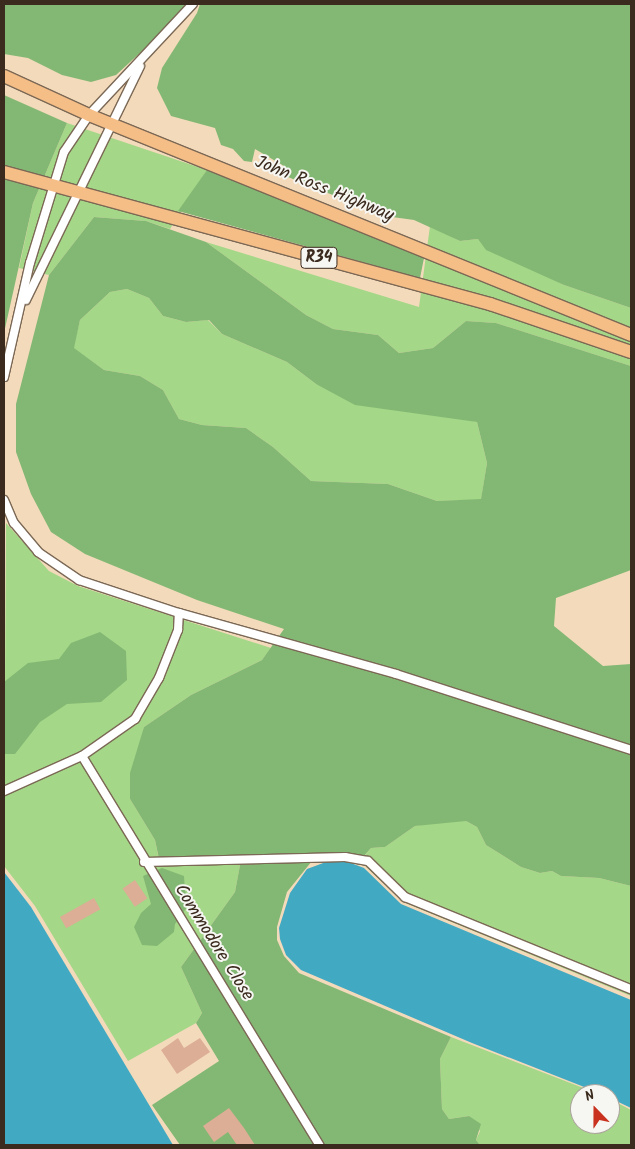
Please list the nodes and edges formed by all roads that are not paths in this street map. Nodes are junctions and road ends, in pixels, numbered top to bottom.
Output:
1 (193, 4) edge
2 (152, 48) junction
3 (4, 76) edge
4 (89, 115) junction
5 (112, 122) junction
6 (4, 172) edge
7 (54, 186) junction
8 (80, 193) junction
9 (21, 311) junction
10 (631, 335) edge
11 (631, 352) edge
12 (4, 377) edge
13 (4, 500) edge
14 (179, 613) junction
15 (631, 750) edge
16 (82, 756) junction
17 (4, 791) edge
18 (144, 862) junction
19 (631, 989) edge
20 (319, 1145) edge

1 - 2 street
2 - 4 street
2 - 5 street
3 - 4 main road, John Ross Highway
4 - 5 main road, John Ross Highway
4 - 7 street
5 - 8 street
5 - 10 main road, John Ross Highway
6 - 7 main road, R34
7 - 8 main road, R34
7 - 9 street
8 - 9 street
8 - 11 main road, R34
9 - 12 street
13 - 14 street
14 - 15 street
14 - 16 street
16 - 17 street
16 - 18 street, Commodore Close
18 - 19 street
18 - 20 street, Commodore Close

